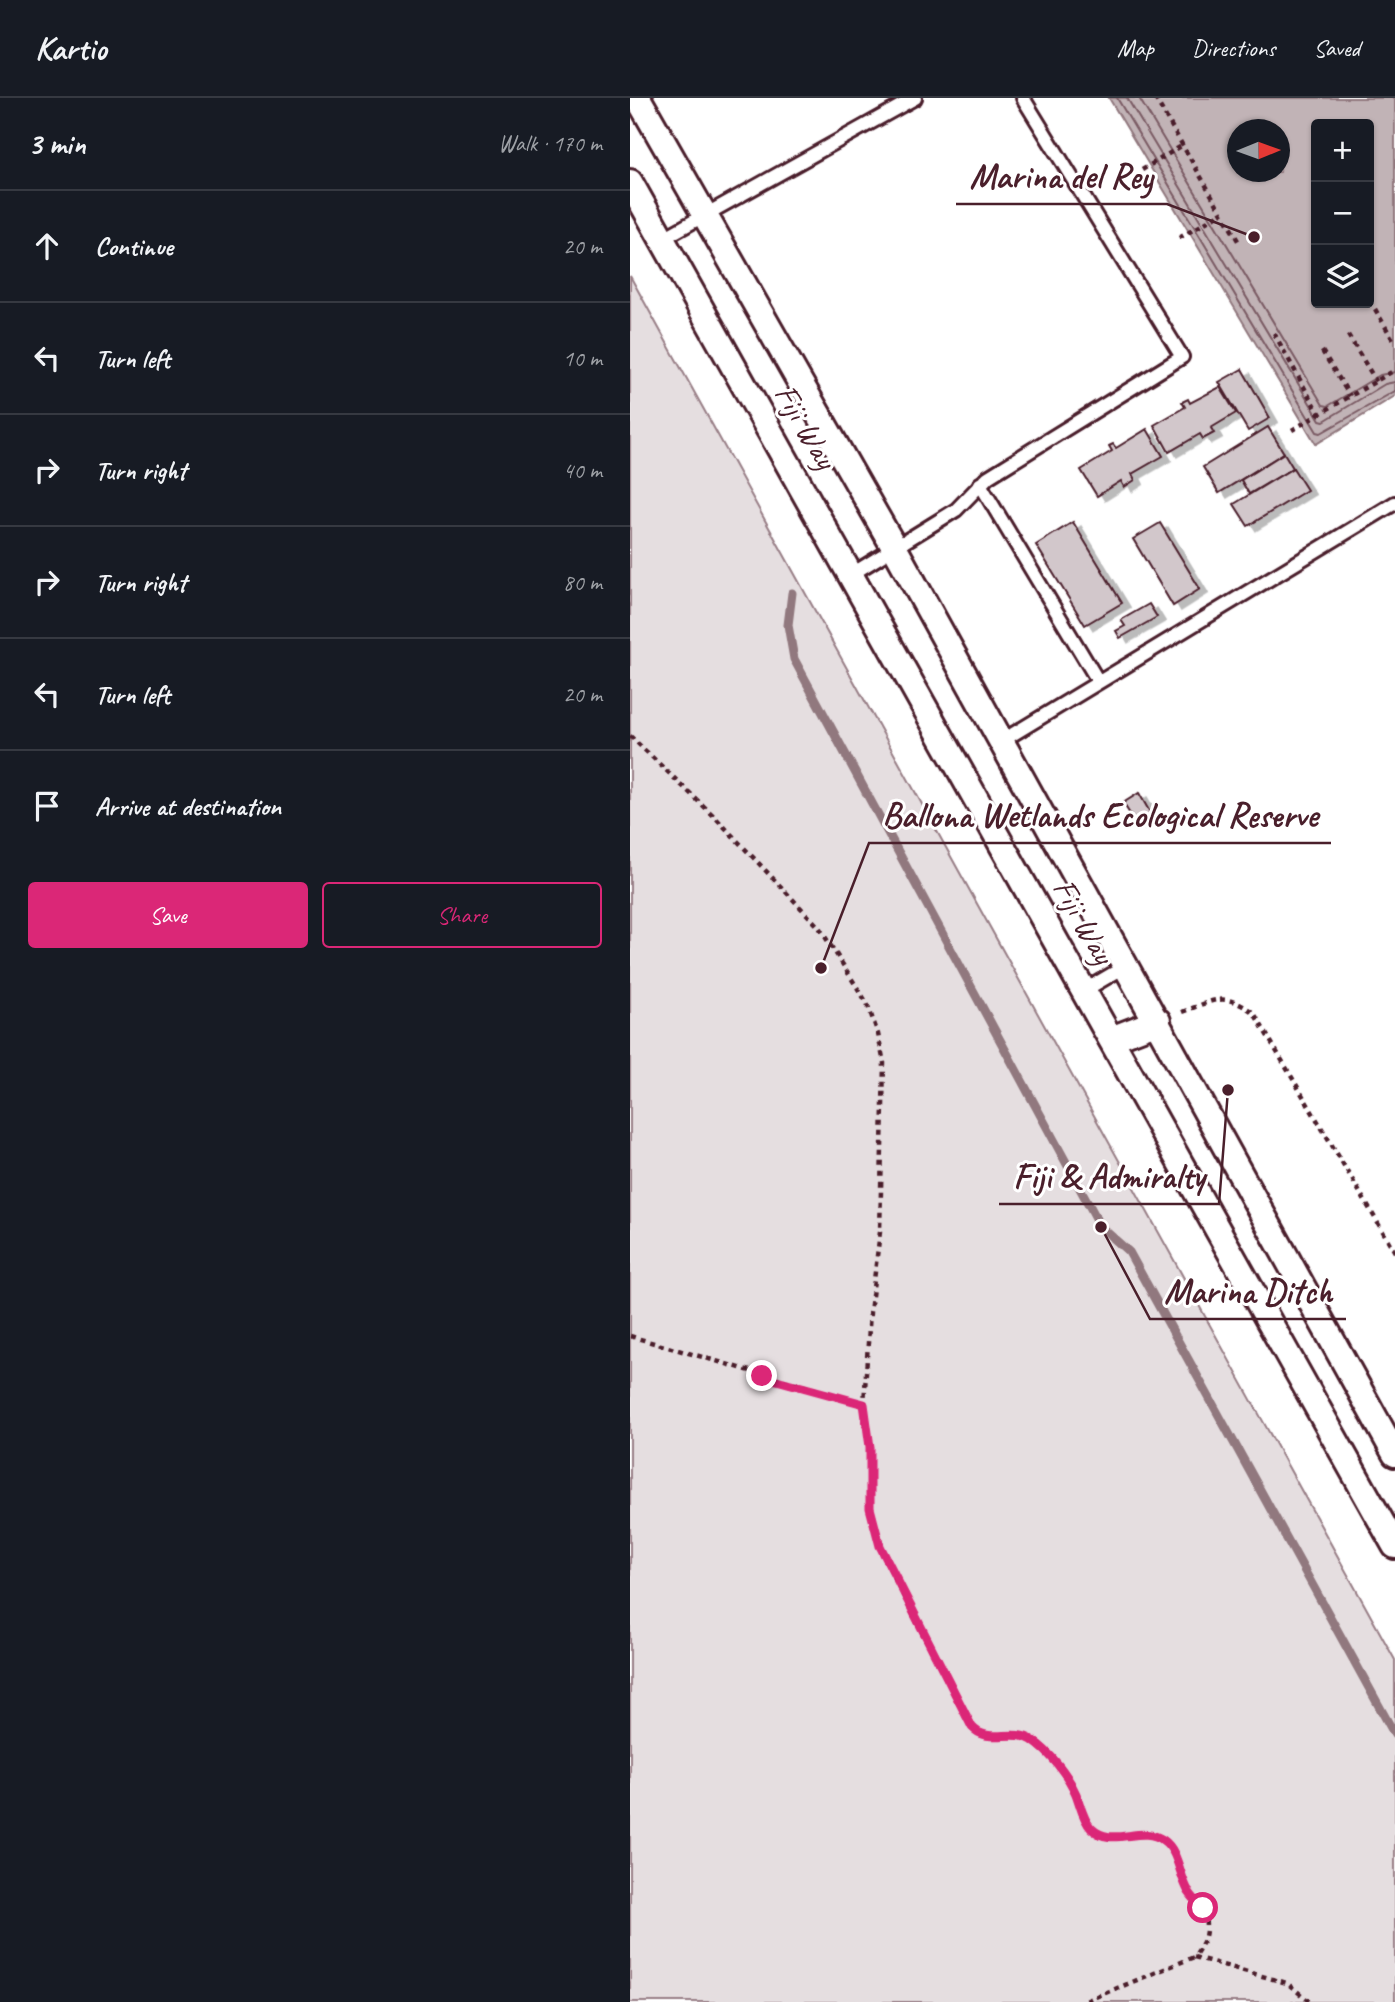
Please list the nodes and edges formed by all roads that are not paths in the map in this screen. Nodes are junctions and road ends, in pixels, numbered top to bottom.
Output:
1 (638, 98) edge
2 (915, 98) edge
3 (1023, 98) edge
4 (630, 182) edge
5 (704, 215) junction
6 (662, 239) junction
7 (979, 484) junction
8 (1395, 503) edge
9 (894, 547) junction
10 (852, 574) junction
11 (1098, 681) junction
12 (1000, 742) junction
13 (1126, 966) junction
14 (1084, 990) junction
15 (1158, 1021) junction
16 (1111, 1039) junction
17 (1395, 1454) edge
18 (1395, 1546) edge

1 - 5 street, Fiji Way
2 - 5 lane
3 - 7 lane
4 - 6 street, Fiji Way
5 - 6 lane
5 - 9 street, Fiji Way
6 - 10 street, Fiji Way
7 - 9 lane
7 - 11 lane
8 - 11 lane
9 - 10 lane
9 - 12 street, Fiji Way
10 - 14 street, Fiji Way
11 - 12 lane
12 - 13 street, Fiji Way
13 - 14 lane
13 - 15 street, Fiji Way
14 - 16 street, Fiji Way
15 - 16 street
15 - 17 street, Fiji Way
16 - 18 street, Fiji Way

